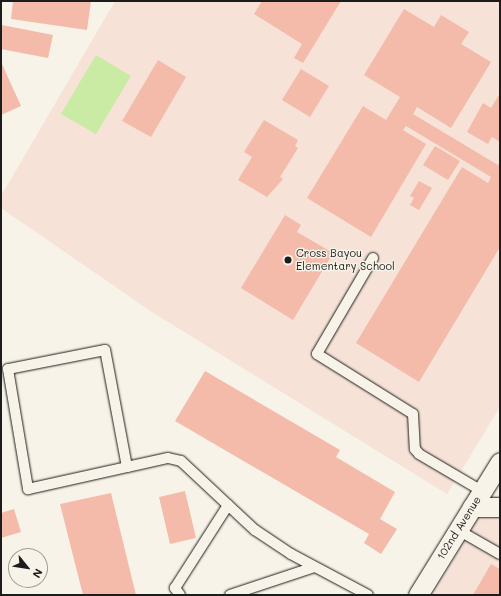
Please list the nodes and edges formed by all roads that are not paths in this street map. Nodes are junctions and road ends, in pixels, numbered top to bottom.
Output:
1 (373, 258) dead end
2 (500, 462) edge
3 (127, 467) junction
4 (482, 491) junction
5 (228, 505) junction
6 (472, 507) junction
7 (500, 507) edge
8 (458, 530) junction
9 (500, 554) edge
10 (314, 567) junction
11 (180, 595) edge
12 (230, 595) edge
13 (368, 595) edge
14 (418, 595) edge

1 - 4 lane
2 - 4 street, 102nd Avenue
3 - 3 lane
3 - 5 lane
4 - 6 street, 102nd Avenue
5 - 10 lane
5 - 11 lane
6 - 7 street
6 - 8 street, 102nd Avenue
8 - 9 lane
8 - 14 street, 102nd Avenue
10 - 12 lane
10 - 13 lane

